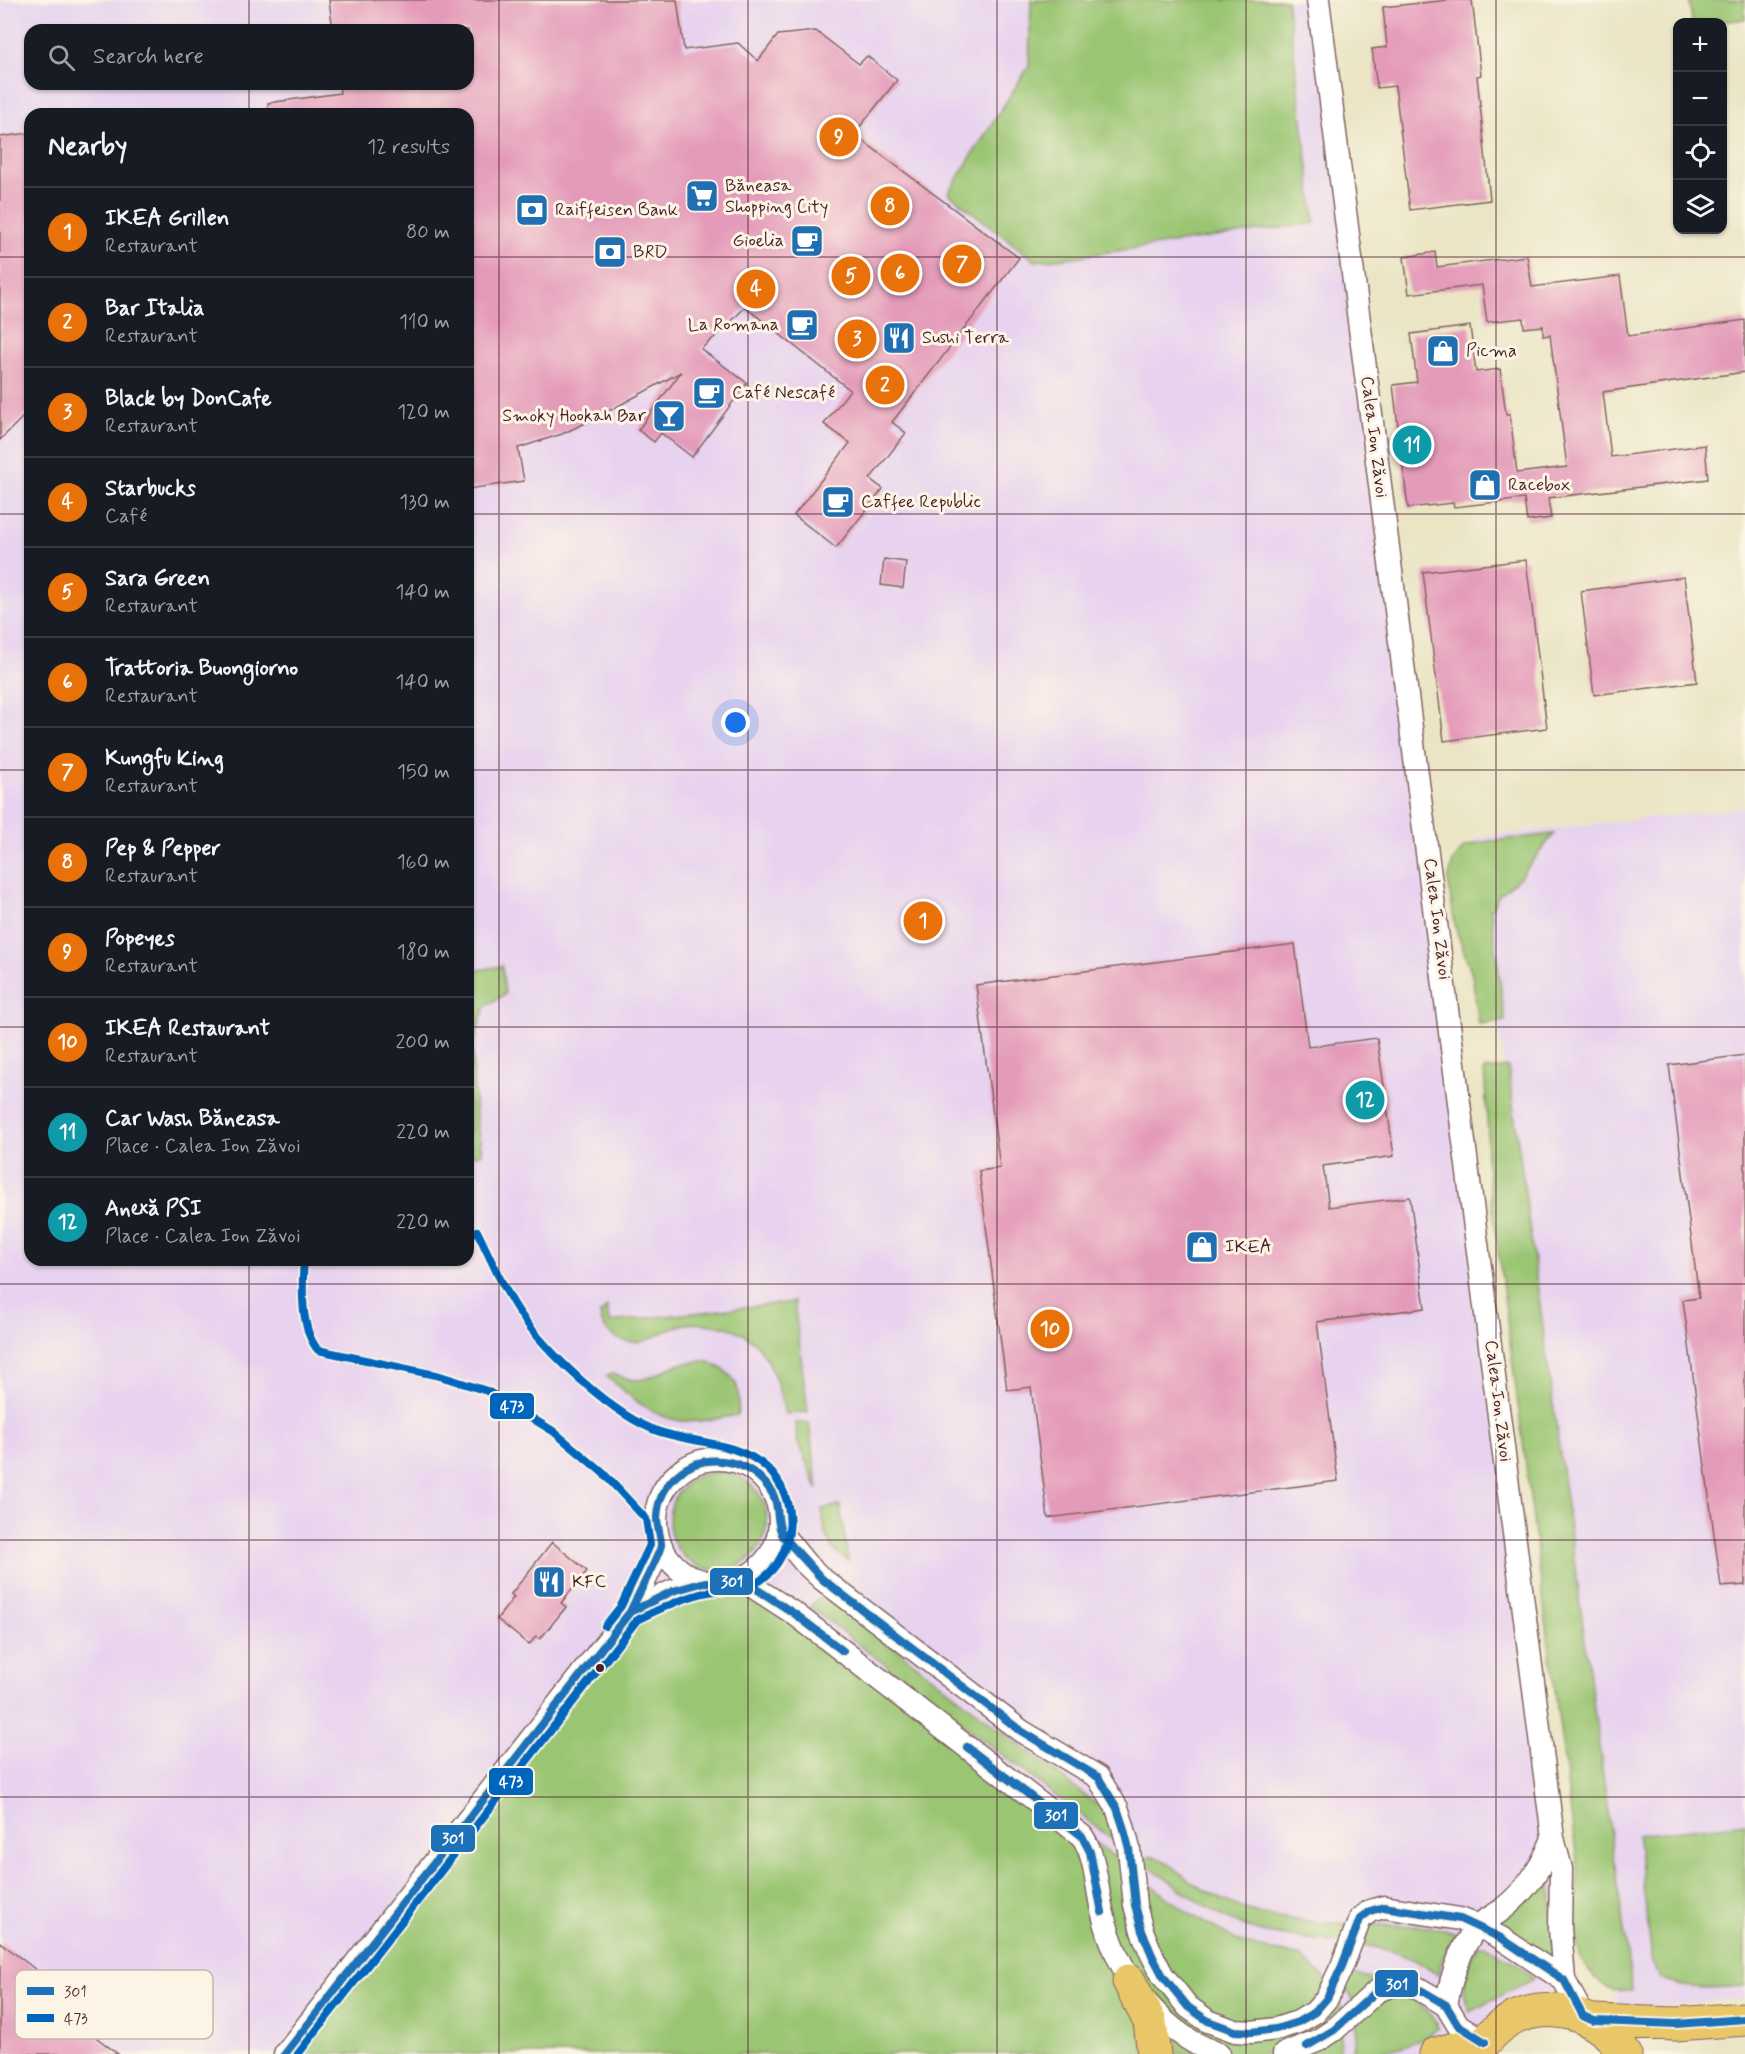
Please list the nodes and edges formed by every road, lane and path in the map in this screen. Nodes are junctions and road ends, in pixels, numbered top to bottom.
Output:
1 (1318, 0) edge
2 (779, 1531) junction
3 (661, 1546) junction
4 (741, 1579) junction
5 (705, 1582) junction
6 (630, 1612) junction
7 (1553, 1838) junction
8 (1478, 1926) junction
9 (1564, 1980) junction
10 (1129, 1981) junction
11 (1588, 2019) junction
12 (1745, 2019) edge
13 (1463, 2039) edge
14 (285, 2054) edge
15 (1154, 2054) edge
16 (1219, 2054) edge
17 (1284, 2054) edge
18 (1625, 2054) edge

1 - 7 street, Calea Ion Zăvoi
2 - 3 street
2 - 4 street
2 - 8 street
3 - 5 street
3 - 6 street
4 - 5 street
4 - 10 street
5 - 6 street
6 - 14 street
7 - 8 street
7 - 9 street, Calea Ion Zăvoi
8 - 9 street
8 - 13 street
9 - 11 street
10 - 15 highway
10 - 16 street
11 - 12 highway
11 - 13 highway
11 - 18 highway
13 - 17 street

